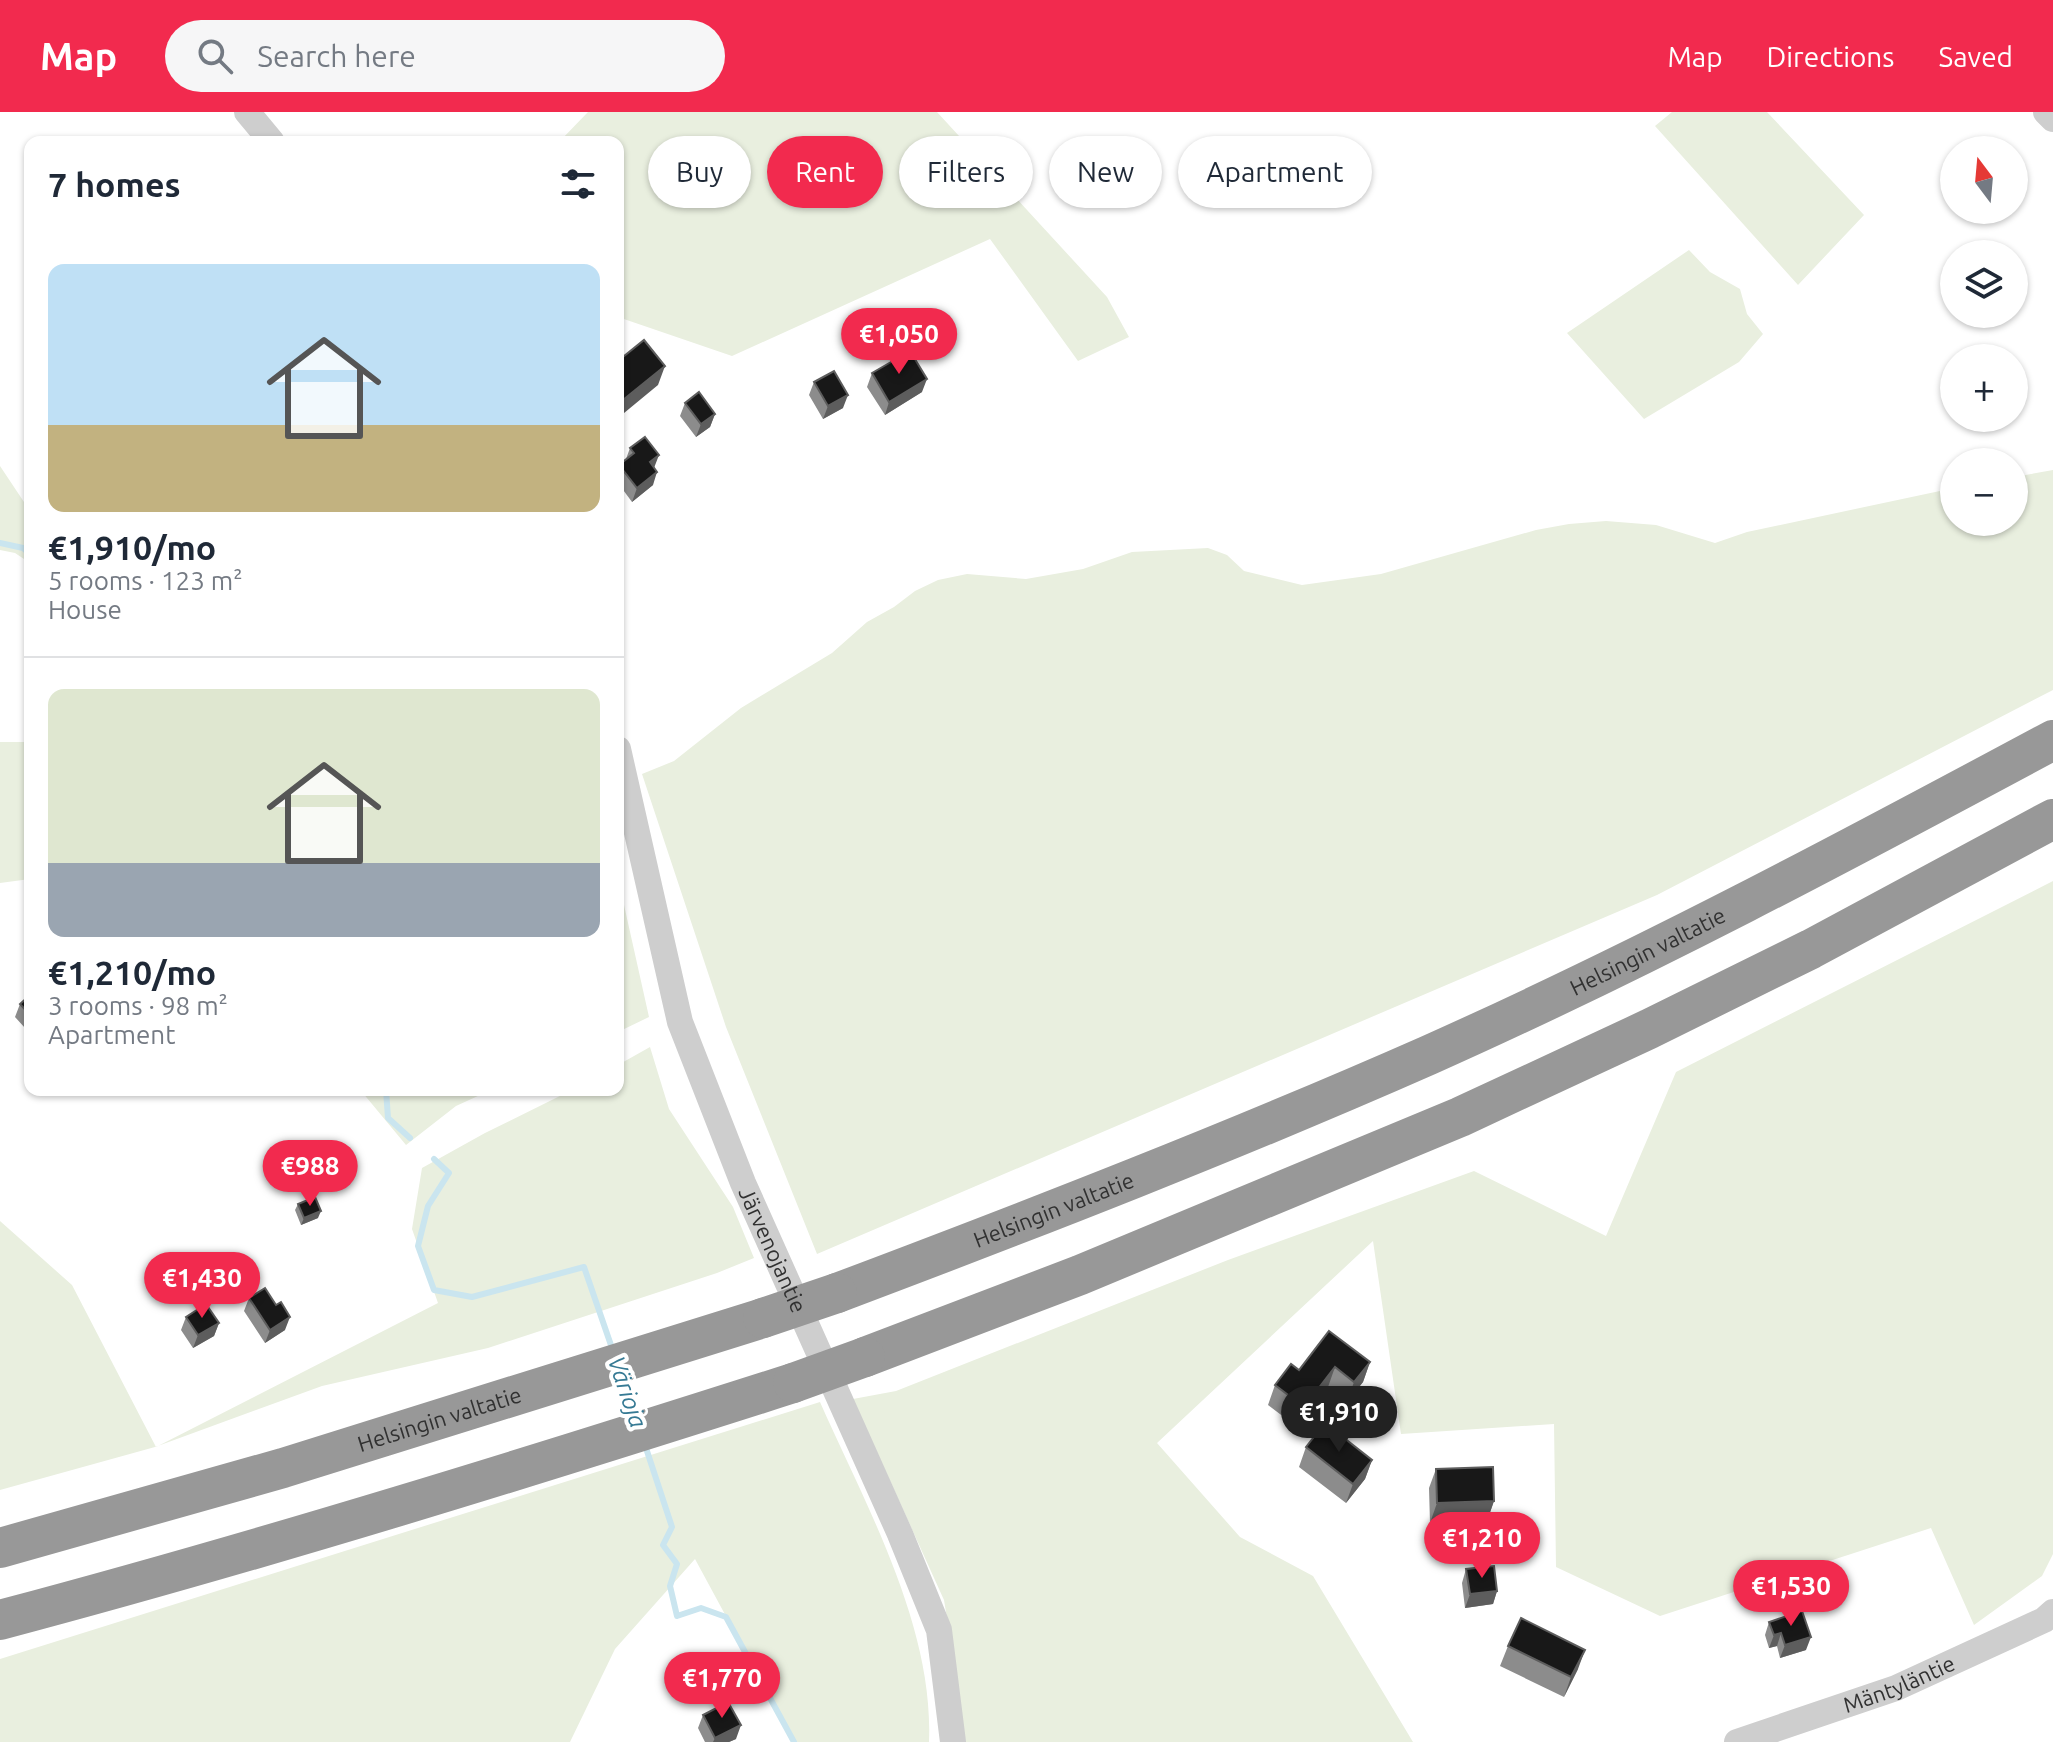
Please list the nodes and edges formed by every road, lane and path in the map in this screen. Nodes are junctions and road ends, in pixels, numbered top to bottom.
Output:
1 (247, 112) edge
2 (2046, 112) edge
3 (2053, 119) edge
4 (267, 136) edge
5 (2053, 740) edge
6 (624, 775) edge
7 (2053, 819) edge
8 (0, 1548) edge
9 (2053, 1612) edge
10 (0, 1620) edge
11 (953, 1742) edge
12 (1737, 1742) edge

1 - 4 street
2 - 3 street
5 - 8 highway, Helsingin valtatie, bridge
6 - 11 street, Järvenojantie
7 - 10 highway, bridge
9 - 12 street, Mäntyläntie

